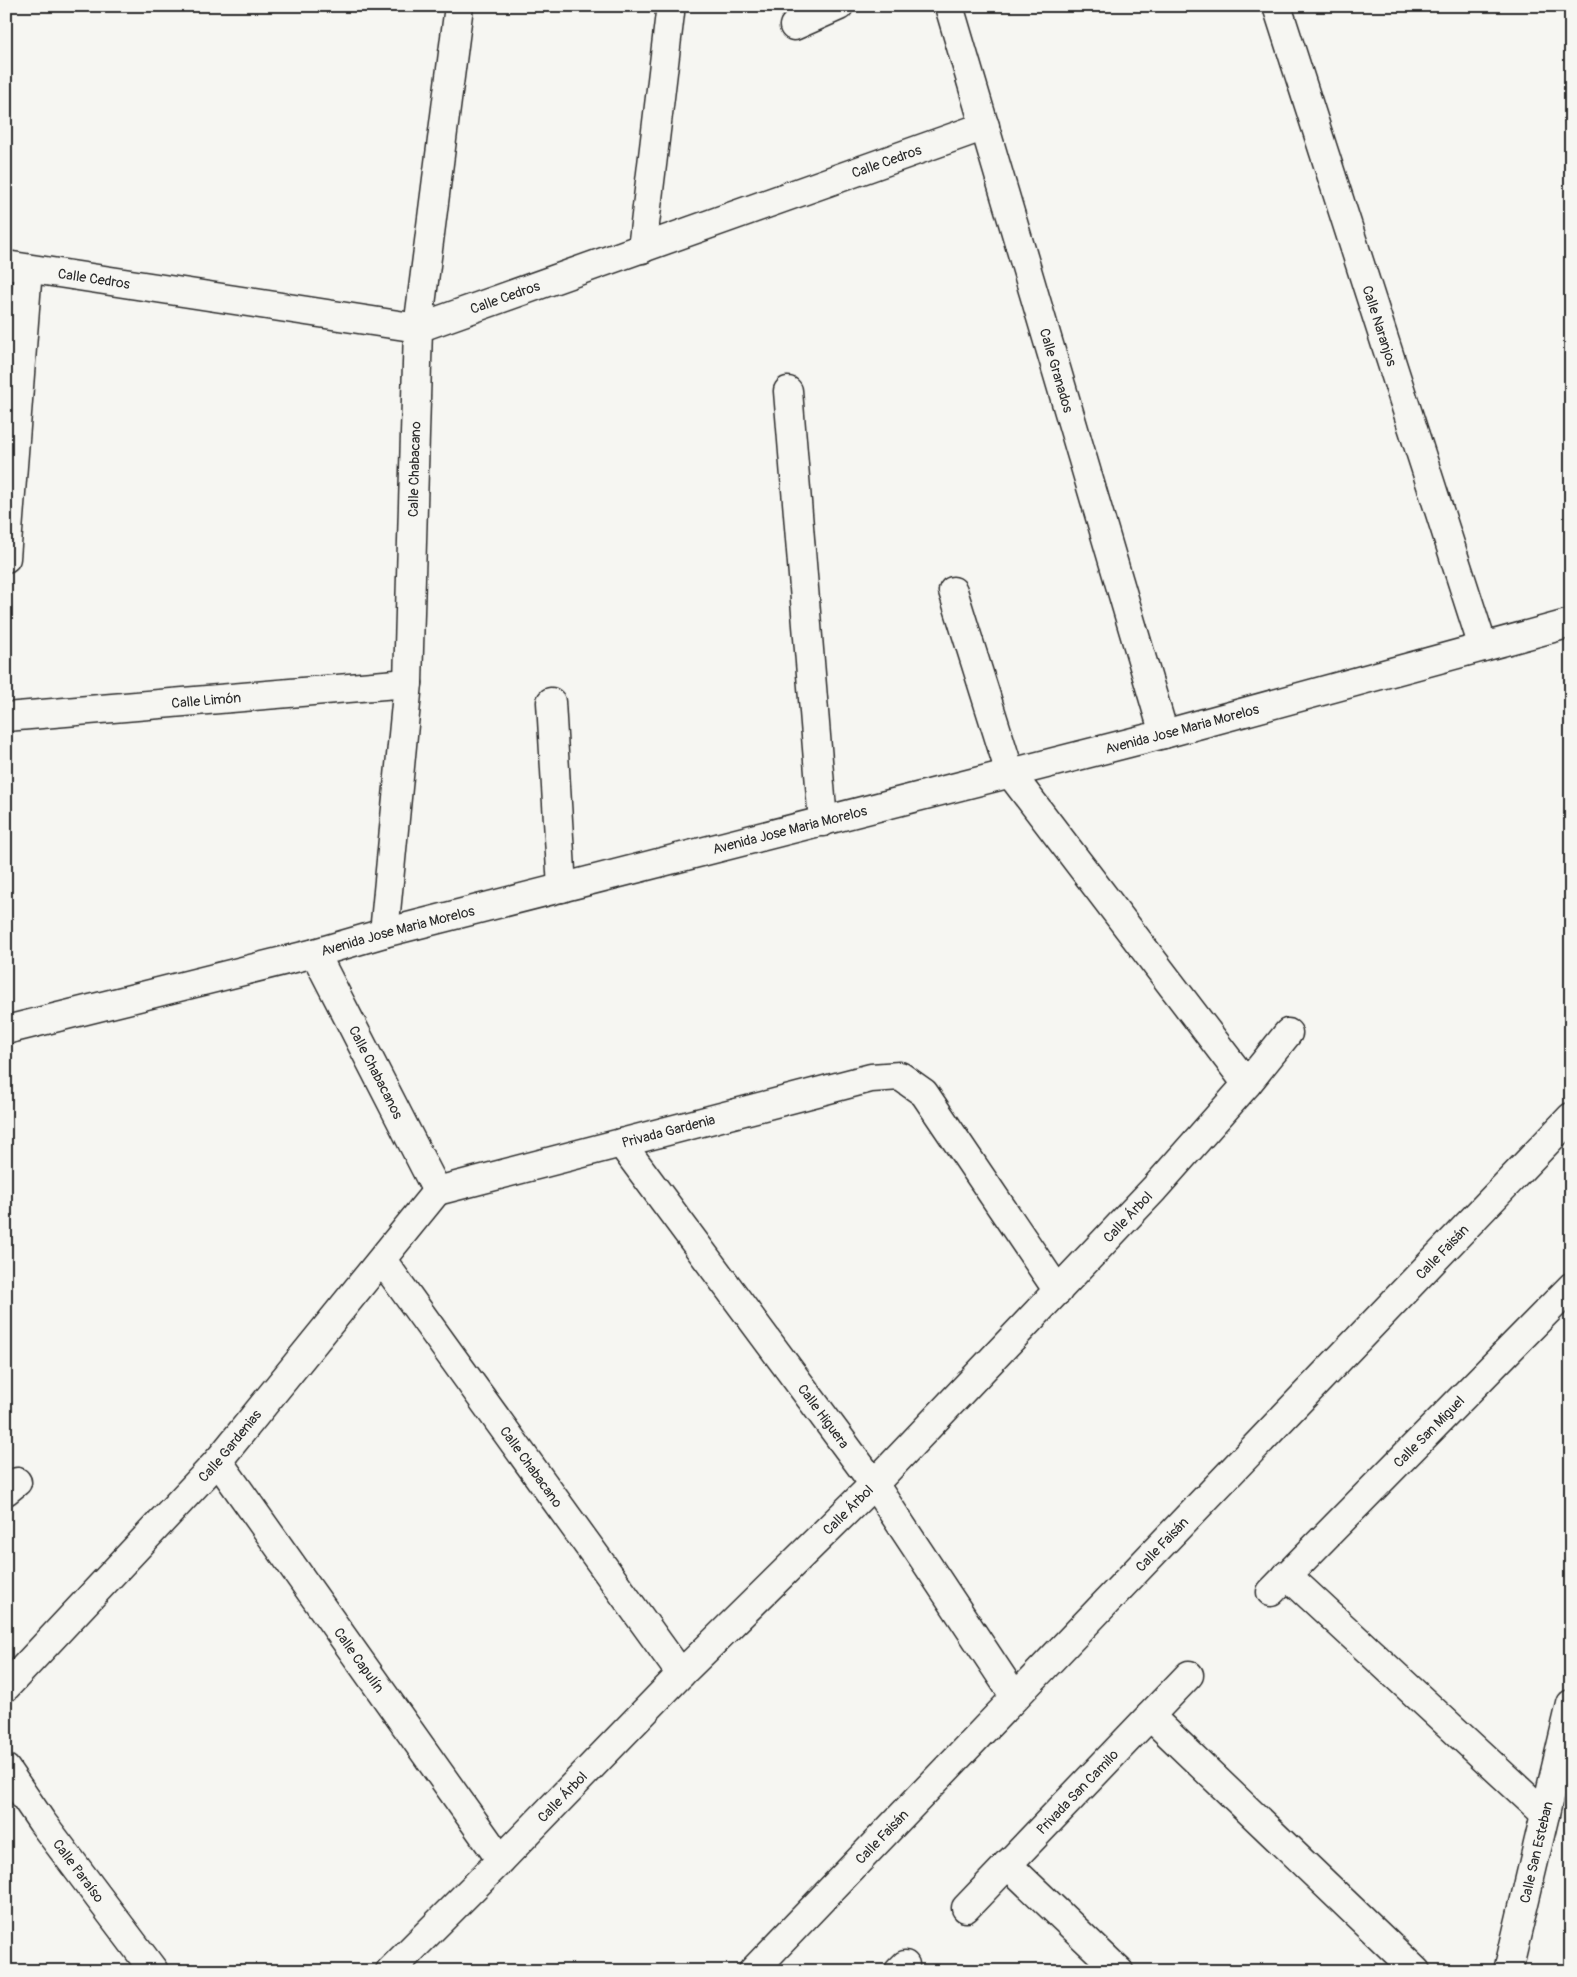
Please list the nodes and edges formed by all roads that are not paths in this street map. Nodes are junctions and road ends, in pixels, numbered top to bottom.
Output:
1 (460, 6) edge
2 (839, 6) edge
3 (949, 6) edge
4 (1277, 6) edge
5 (670, 13) dead end
6 (794, 26) dead end
7 (984, 126) junction
8 (642, 249) junction
9 (17, 267) edge
10 (418, 328) junction
11 (788, 391) dead end
12 (6, 558) edge
13 (953, 591) dead end
14 (1571, 623) edge
15 (1483, 647) junction
16 (408, 682) junction
17 (551, 702) dead end
18 (6, 718) edge
19 (1164, 734) junction
20 (1010, 773) junction
21 (823, 822) junction
22 (562, 888) junction
23 (384, 933) junction
24 (315, 953) junction
25 (6, 1030) edge
26 (1288, 1034) dead end
27 (1247, 1084) junction
28 (1571, 1117) edge
29 (621, 1143) junction
30 (437, 1191) junction
31 (382, 1260) junction
32 (1571, 1287) edge
33 (1058, 1291) junction
34 (218, 1461) junction
35 (874, 1484) junction
36 (681, 1674) junction
37 (1189, 1675) dead end
38 (6, 1687) edge
39 (1015, 1697) junction
40 (1571, 1704) edge
41 (1150, 1716) junction
42 (6, 1769) edge
43 (1545, 1814) junction
44 (501, 1860) junction
45 (1006, 1864) junction
46 (966, 1908) dead end
47 (154, 1971) edge
48 (390, 1971) edge
49 (753, 1971) edge
50 (1119, 1971) edge
51 (1416, 1971) edge
52 (1508, 1971) edge

1 - 10 street, Calle Chabacano
2 - 6 street
3 - 7 street, Calle Granados
4 - 15 street, Calle Naranjos
5 - 8 street
7 - 8 street, Calle Cedros
7 - 19 street, Calle Granados
8 - 10 street, Calle Cedros
9 - 10 street, Calle Cedros
9 - 12 street
10 - 16 street, Calle Chabacano
11 - 21 street
13 - 20 street
14 - 15 street, Avenida Jose Maria Morelos
15 - 19 street, Avenida Jose Maria Morelos
16 - 18 street, Calle Limón
16 - 23 street, Calle Chabacano
17 - 22 street
19 - 20 street, Avenida Jose Maria Morelos
20 - 21 street, Avenida Jose Maria Morelos
20 - 27 street
21 - 22 street, Avenida Jose Maria Morelos
22 - 23 street, Avenida Jose Maria Morelos
23 - 24 street, Avenida Jose Maria Morelos
24 - 25 street, Avenida Jose Maria Morelos
24 - 30 street, Calle Chabacanos
26 - 27 street, Calle Árbol
27 - 33 street, Calle Árbol
28 - 39 street, Calle Faisán
29 - 30 street, Privada Gardenia
29 - 33 street, Privada Gardenia
29 - 35 street, Calle Higuera
30 - 31 street, Calle Gardenias
31 - 34 street, Calle Gardenias
31 - 36 street, Calle Chabacano
32 - 43 street, Calle San Miguel
33 - 35 street, Calle Árbol
34 - 38 street, Calle Gardenias
34 - 44 street, Calle Capulín
35 - 36 street, Calle Árbol
35 - 39 street, Calle Higuera
36 - 44 street, Calle Árbol
37 - 41 street, Privada San Camilo
39 - 49 street, Calle Faisán
40 - 43 street, Calle San Esteban
41 - 45 street, Privada San Camilo
41 - 51 street
42 - 47 street, Calle Paraíso
43 - 52 street, Calle San Esteban
44 - 48 street, Calle Árbol
45 - 46 street, Privada San Camilo
45 - 50 street

